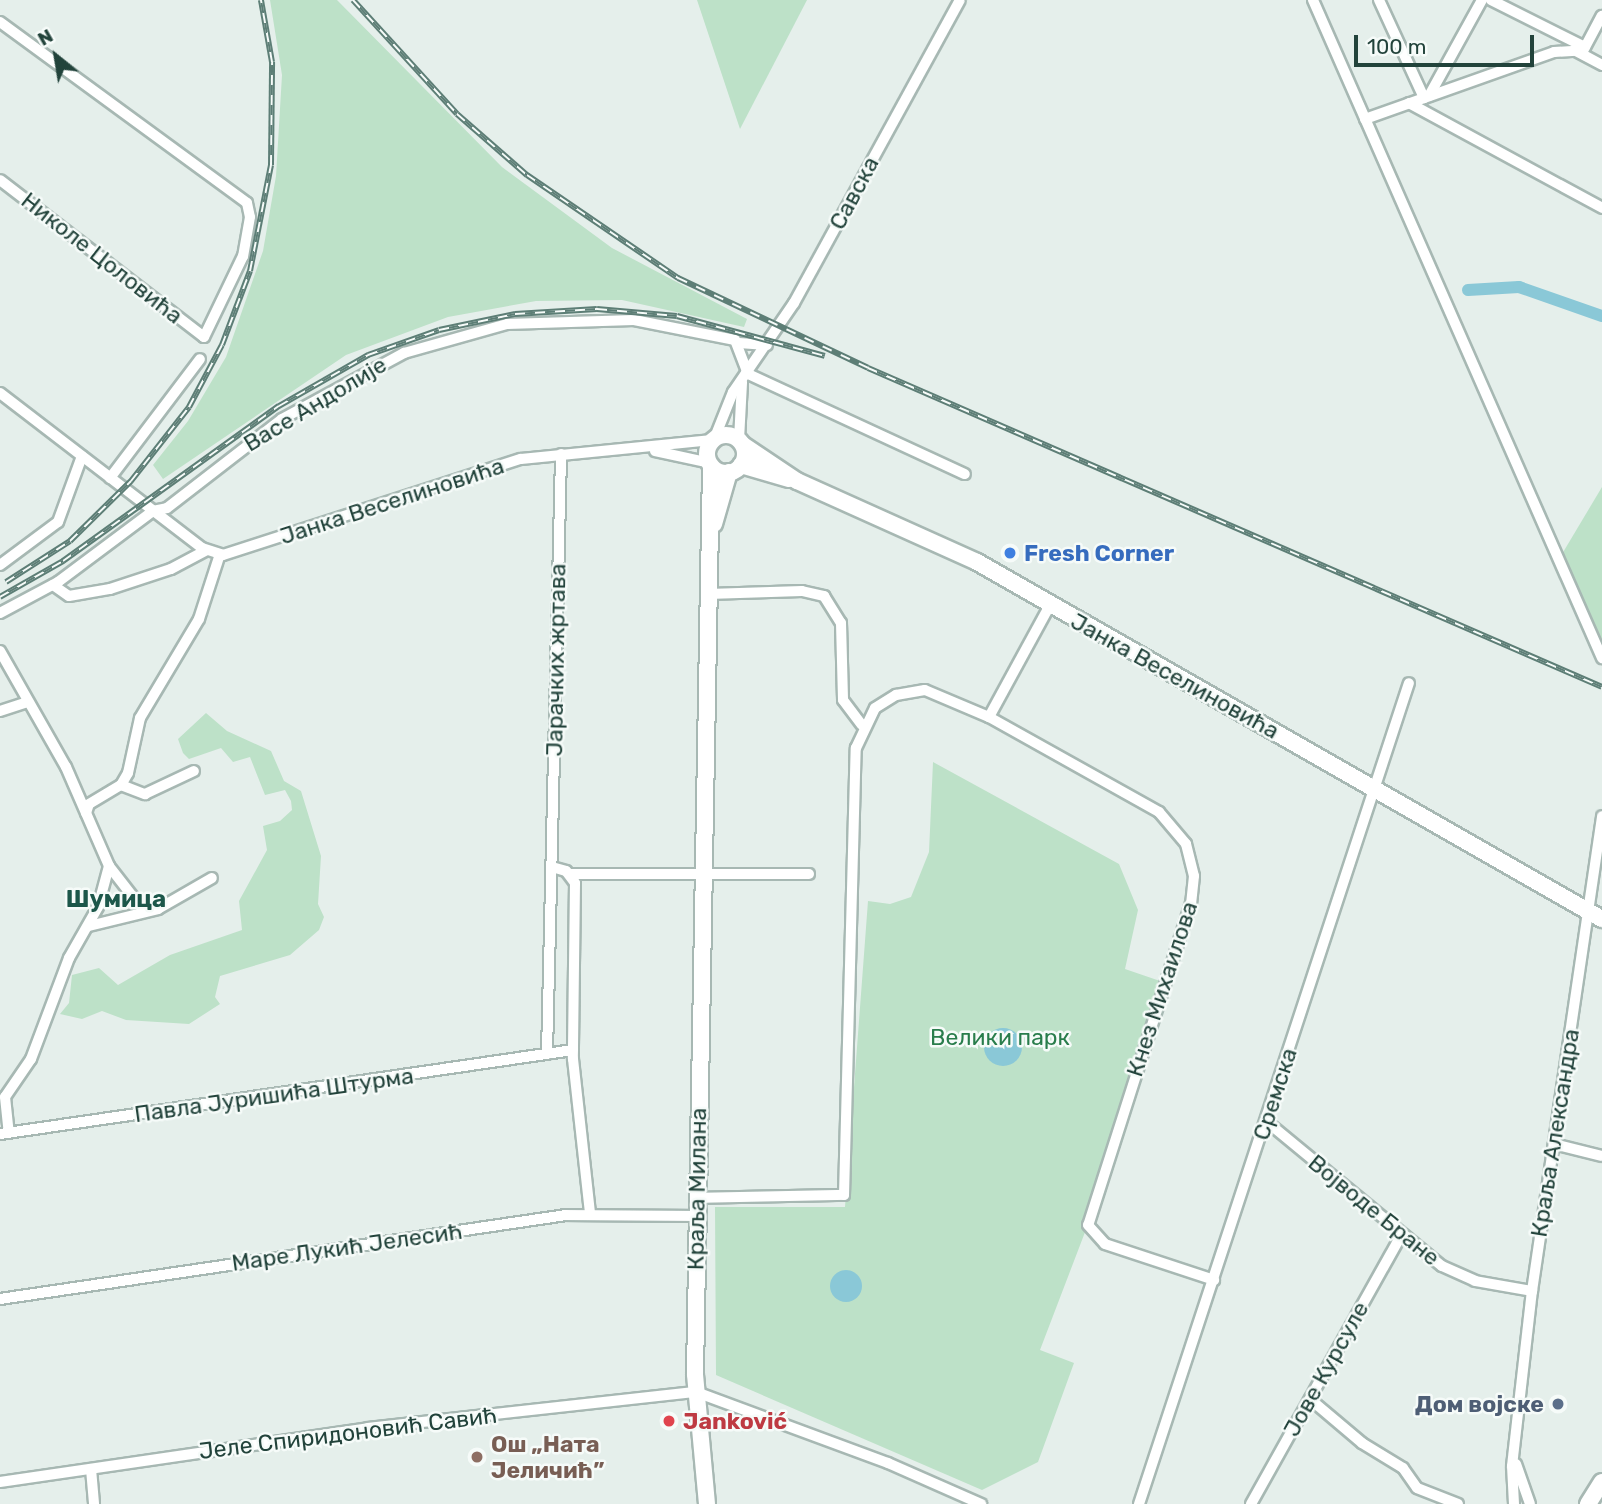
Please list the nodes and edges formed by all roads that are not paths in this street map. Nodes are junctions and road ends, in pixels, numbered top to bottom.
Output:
1 (960, 0) edge
2 (1313, 0) edge
3 (1379, 0) edge
4 (1482, 0) edge
5 (1491, 0) edge
6 (1602, 16) edge
7 (0, 22) edge
8 (1584, 50) junction
9 (1602, 65) edge
10 (1427, 97) junction
11 (1409, 103) junction
12 (1365, 119) junction
13 (0, 180) edge
14 (1602, 208) edge
15 (739, 343) junction
16 (767, 345) junction
17 (200, 359) dead end
18 (745, 376) junction
19 (0, 393) edge
20 (714, 439) junction
21 (741, 442) junction
22 (646, 449) junction
23 (561, 454) junction
24 (82, 456) junction
25 (710, 465) junction
26 (735, 469) junction
27 (965, 474) dead end
28 (110, 478) junction
29 (797, 481) junction
30 (153, 511) junction
31 (206, 550) junction
32 (708, 550) junction
33 (220, 554) junction
34 (0, 565) edge
35 (52, 585) junction
36 (708, 594) junction
37 (1050, 605) junction
38 (0, 613) edge
39 (0, 651) edge
40 (1602, 658) edge
41 (1409, 683) dead end
42 (28, 702) junction
43 (0, 711) edge
44 (989, 717) junction
45 (862, 725) junction
46 (194, 771) dead end
47 (121, 785) junction
48 (1376, 788) junction
49 (86, 813) junction
50 (1602, 816) edge
51 (109, 866) junction
52 (552, 867) junction
53 (569, 874) junction
54 (706, 874) junction
55 (809, 874) dead end
56 (212, 878) dead end
57 (144, 911) junction
58 (1595, 915) edge
59 (89, 926) junction
60 (573, 1051) junction
61 (547, 1054) junction
62 (1266, 1121) junction
63 (5, 1134) edge
64 (1554, 1144) junction
65 (1602, 1156) edge
66 (696, 1198) junction
67 (590, 1213) junction
68 (696, 1216) junction
69 (1402, 1234) junction
70 (1213, 1280) junction
71 (1532, 1291) junction
72 (0, 1299) edge
73 (696, 1392) junction
74 (1310, 1399) junction
75 (1513, 1451) junction
76 (91, 1469) junction
77 (0, 1482) edge
78 (1595, 1493) edge
79 (94, 1504) edge
80 (706, 1504) edge
81 (981, 1504) edge
82 (1139, 1504) edge
83 (1251, 1504) edge
84 (1458, 1504) edge
85 (1514, 1504) edge
86 (1530, 1504) edge
87 (1580, 1504) edge

1 - 16 street, Савска
2 - 12 street
3 - 10 street
4 - 10 street
5 - 8 street
6 - 8 street
7 - 13 street, Николе Цоловића
8 - 9 street
8 - 10 street
10 - 11 street
11 - 12 street
11 - 14 street
12 - 40 street
15 - 16 street, Васе Андолије
15 - 18 street
15 - 30 street, Васе Андолије
16 - 18 street, Савска
17 - 28 street
18 - 20 street, Савска
18 - 21 street
18 - 27 street
19 - 24 street
20 - 21 main road
20 - 22 street, Јанка Веселиновића
20 - 25 main road, Краља Милана
21 - 26 main road, Краља Милана
21 - 29 main road, Јанка Веселиновића
22 - 23 street, Јанка Веселиновића
22 - 25 street, Јанка Веселиновића
23 - 33 street, Јанка Веселиновића
23 - 52 street, Јарачких жртава
24 - 28 street
24 - 34 street
25 - 26 main road
25 - 32 main road, Краља Милана
26 - 29 main road
26 - 32 main road, Краља Милана
28 - 30 street
29 - 37 main road, Јанка Веселиновића
30 - 31 street
30 - 35 street, Васе Андолије
31 - 33 street
31 - 35 street
32 - 36 main road, Краља Милана
33 - 47 street
35 - 38 street, Васе Андолије
36 - 45 street
36 - 54 main road, Краља Милана
37 - 44 street
37 - 48 main road, Јанка Веселиновића
39 - 42 street
41 - 48 street, Сремска
42 - 43 street
42 - 49 street
44 - 45 street, Кнез Михаилова
44 - 70 street, Кнез Михаилова
45 - 66 street
46 - 47 street
47 - 49 street
48 - 58 main road, Јанка Веселиновића
48 - 62 street, Сремска
49 - 51 street
50 - 58 street, Краља Александра
51 - 57 street
51 - 59 street
52 - 53 street
52 - 61 street, Јарачких жртава
53 - 54 street
53 - 60 street
54 - 55 street
54 - 66 main road, Краља Милана
56 - 57 street
57 - 59 street
58 - 64 street, Краља Александра
59 - 63 street
60 - 61 street
60 - 67 street
61 - 63 street, Павла Јуришића Штурма
62 - 69 street, Војводе Бране
62 - 70 street, Сремска
64 - 65 street
64 - 71 street, Краља Александра
66 - 68 main road, Краља Милана
67 - 68 street, Маре Лукић Јелесић
67 - 72 street, Маре Лукић Јелесић
68 - 73 main road, Краља Милана
69 - 71 street, Војводе Бране
69 - 74 street, Јове Курсуле
70 - 82 street, Сремска
71 - 75 street, Краља Александра
73 - 76 street, Јеле Спиридоновић Савић
73 - 80 main road, Краља Милана
73 - 81 street
74 - 83 street, Јове Курсуле
74 - 84 street
75 - 85 street, Краља Александра
75 - 86 street, Краља Александра
76 - 77 street, Јеле Спиридоновић Савић
76 - 79 street
78 - 87 main road

